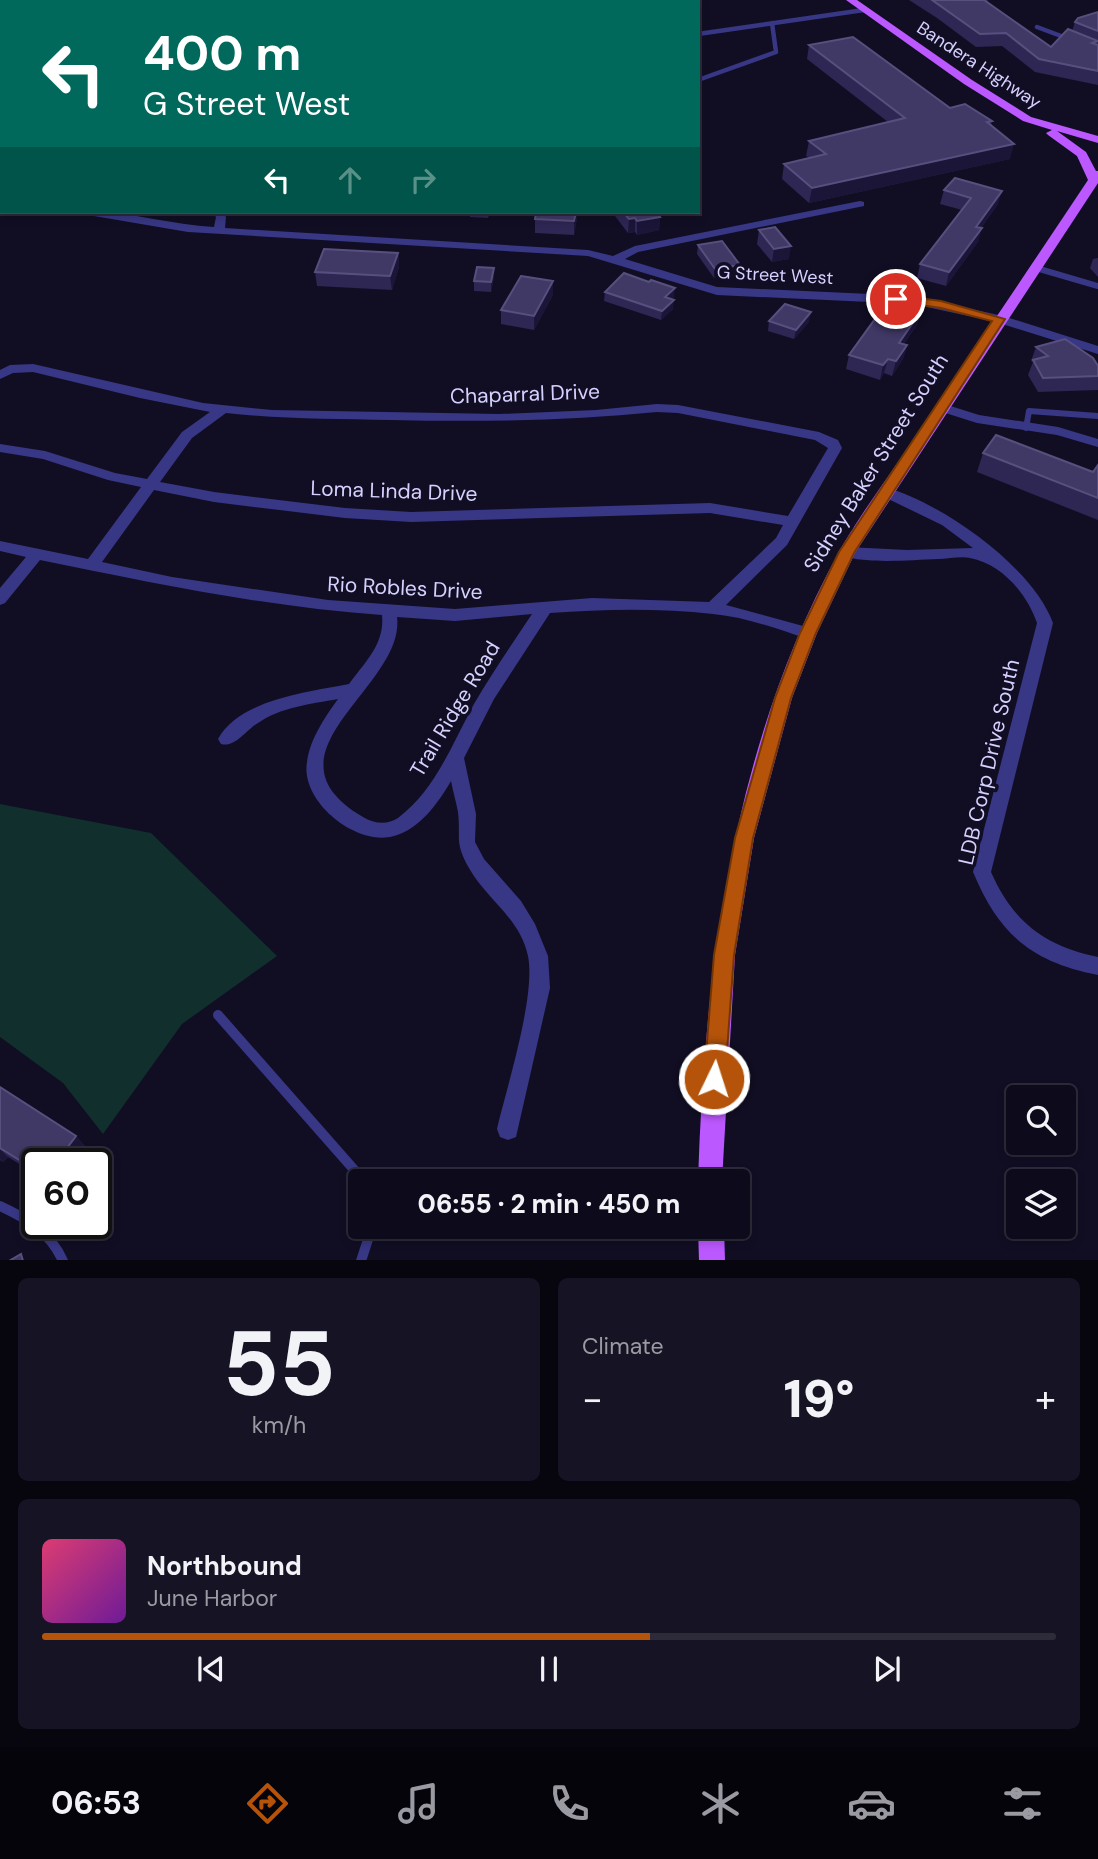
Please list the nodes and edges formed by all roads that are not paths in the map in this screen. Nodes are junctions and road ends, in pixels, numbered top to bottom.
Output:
1 (851, 0) edge
2 (864, 10) junction
3 (772, 23) junction
4 (1037, 27) dead end
5 (700, 34) edge
6 (1074, 41) edge
7 (700, 79) edge
8 (1037, 124) junction
9 (1098, 130) edge
10 (1098, 140) edge
11 (1095, 174) edge
12 (860, 204) dead end
13 (98, 214) edge
14 (219, 214) edge
15 (219, 231) junction
16 (616, 259) junction
17 (1036, 268) junction
18 (1098, 286) edge
19 (999, 319) junction
20 (1098, 350) edge
21 (5, 372) edge
22 (941, 407) junction
23 (223, 409) junction
24 (1098, 416) edge
25 (1026, 428) junction
26 (1098, 443) edge
27 (0, 448) edge
28 (152, 485) junction
29 (885, 492) junction
30 (793, 522) junction
31 (0, 546) edge
32 (847, 552) junction
33 (36, 555) junction
34 (1000, 565) junction
35 (91, 566) junction
36 (0, 599) edge
37 (545, 608) junction
38 (713, 608) junction
39 (389, 612) junction
40 (808, 633) junction
41 (355, 689) junction
42 (227, 739) dead end
43 (456, 760) junction
44 (1098, 967) edge
45 (218, 1015) dead end
46 (508, 1129) dead end
47 (353, 1169) edge
48 (711, 1169) edge
49 (0, 1207) edge
50 (368, 1239) edge
51 (711, 1239) edge
52 (63, 1260) edge
53 (361, 1260) edge
54 (712, 1260) edge

1 - 2 main road, Bandera Highway
2 - 3 lane
2 - 8 main road, Bandera Highway
3 - 5 lane
3 - 7 lane
4 - 6 lane
8 - 9 main road
8 - 10 main road, Bandera Highway
8 - 11 main road
11 - 17 main road, Sidney Baker Street South
12 - 16 street
13 - 15 street, G Street West
14 - 15 street
15 - 16 street, G Street West
16 - 19 street, G Street West
17 - 18 lane
17 - 19 main road, Sidney Baker Street South
19 - 20 street, G Street West
19 - 22 main road, Sidney Baker Street South
21 - 23 street, Chaparral Drive
22 - 25 street
22 - 29 main road, Sidney Baker Street South
23 - 28 street
23 - 30 street, Chaparral Drive
24 - 25 lane
25 - 26 street
27 - 28 street, Loma Linda Drive
28 - 30 street, Loma Linda Drive
28 - 35 street
29 - 32 main road, Sidney Baker Street South
29 - 34 street, LDB Corp Drive South
30 - 38 street, Chaparral Drive
31 - 33 street, Rio Robles Drive
32 - 34 street, LDB Corp Drive South
32 - 40 main road, Sidney Baker Street South
33 - 35 street, Rio Robles Drive
33 - 36 street
34 - 44 street, LDB Corp Drive South
35 - 39 street, Rio Robles Drive
37 - 38 street, Rio Robles Drive
37 - 39 street, Rio Robles Drive
37 - 43 street, Trail Ridge Road
38 - 40 street, Rio Robles Drive
39 - 41 street, Trail Ridge Road
40 - 48 main road, Sidney Baker Street South
41 - 42 street
41 - 43 street, Trail Ridge Road
43 - 46 street
45 - 47 lane
49 - 52 lane
50 - 53 lane
51 - 54 main road

